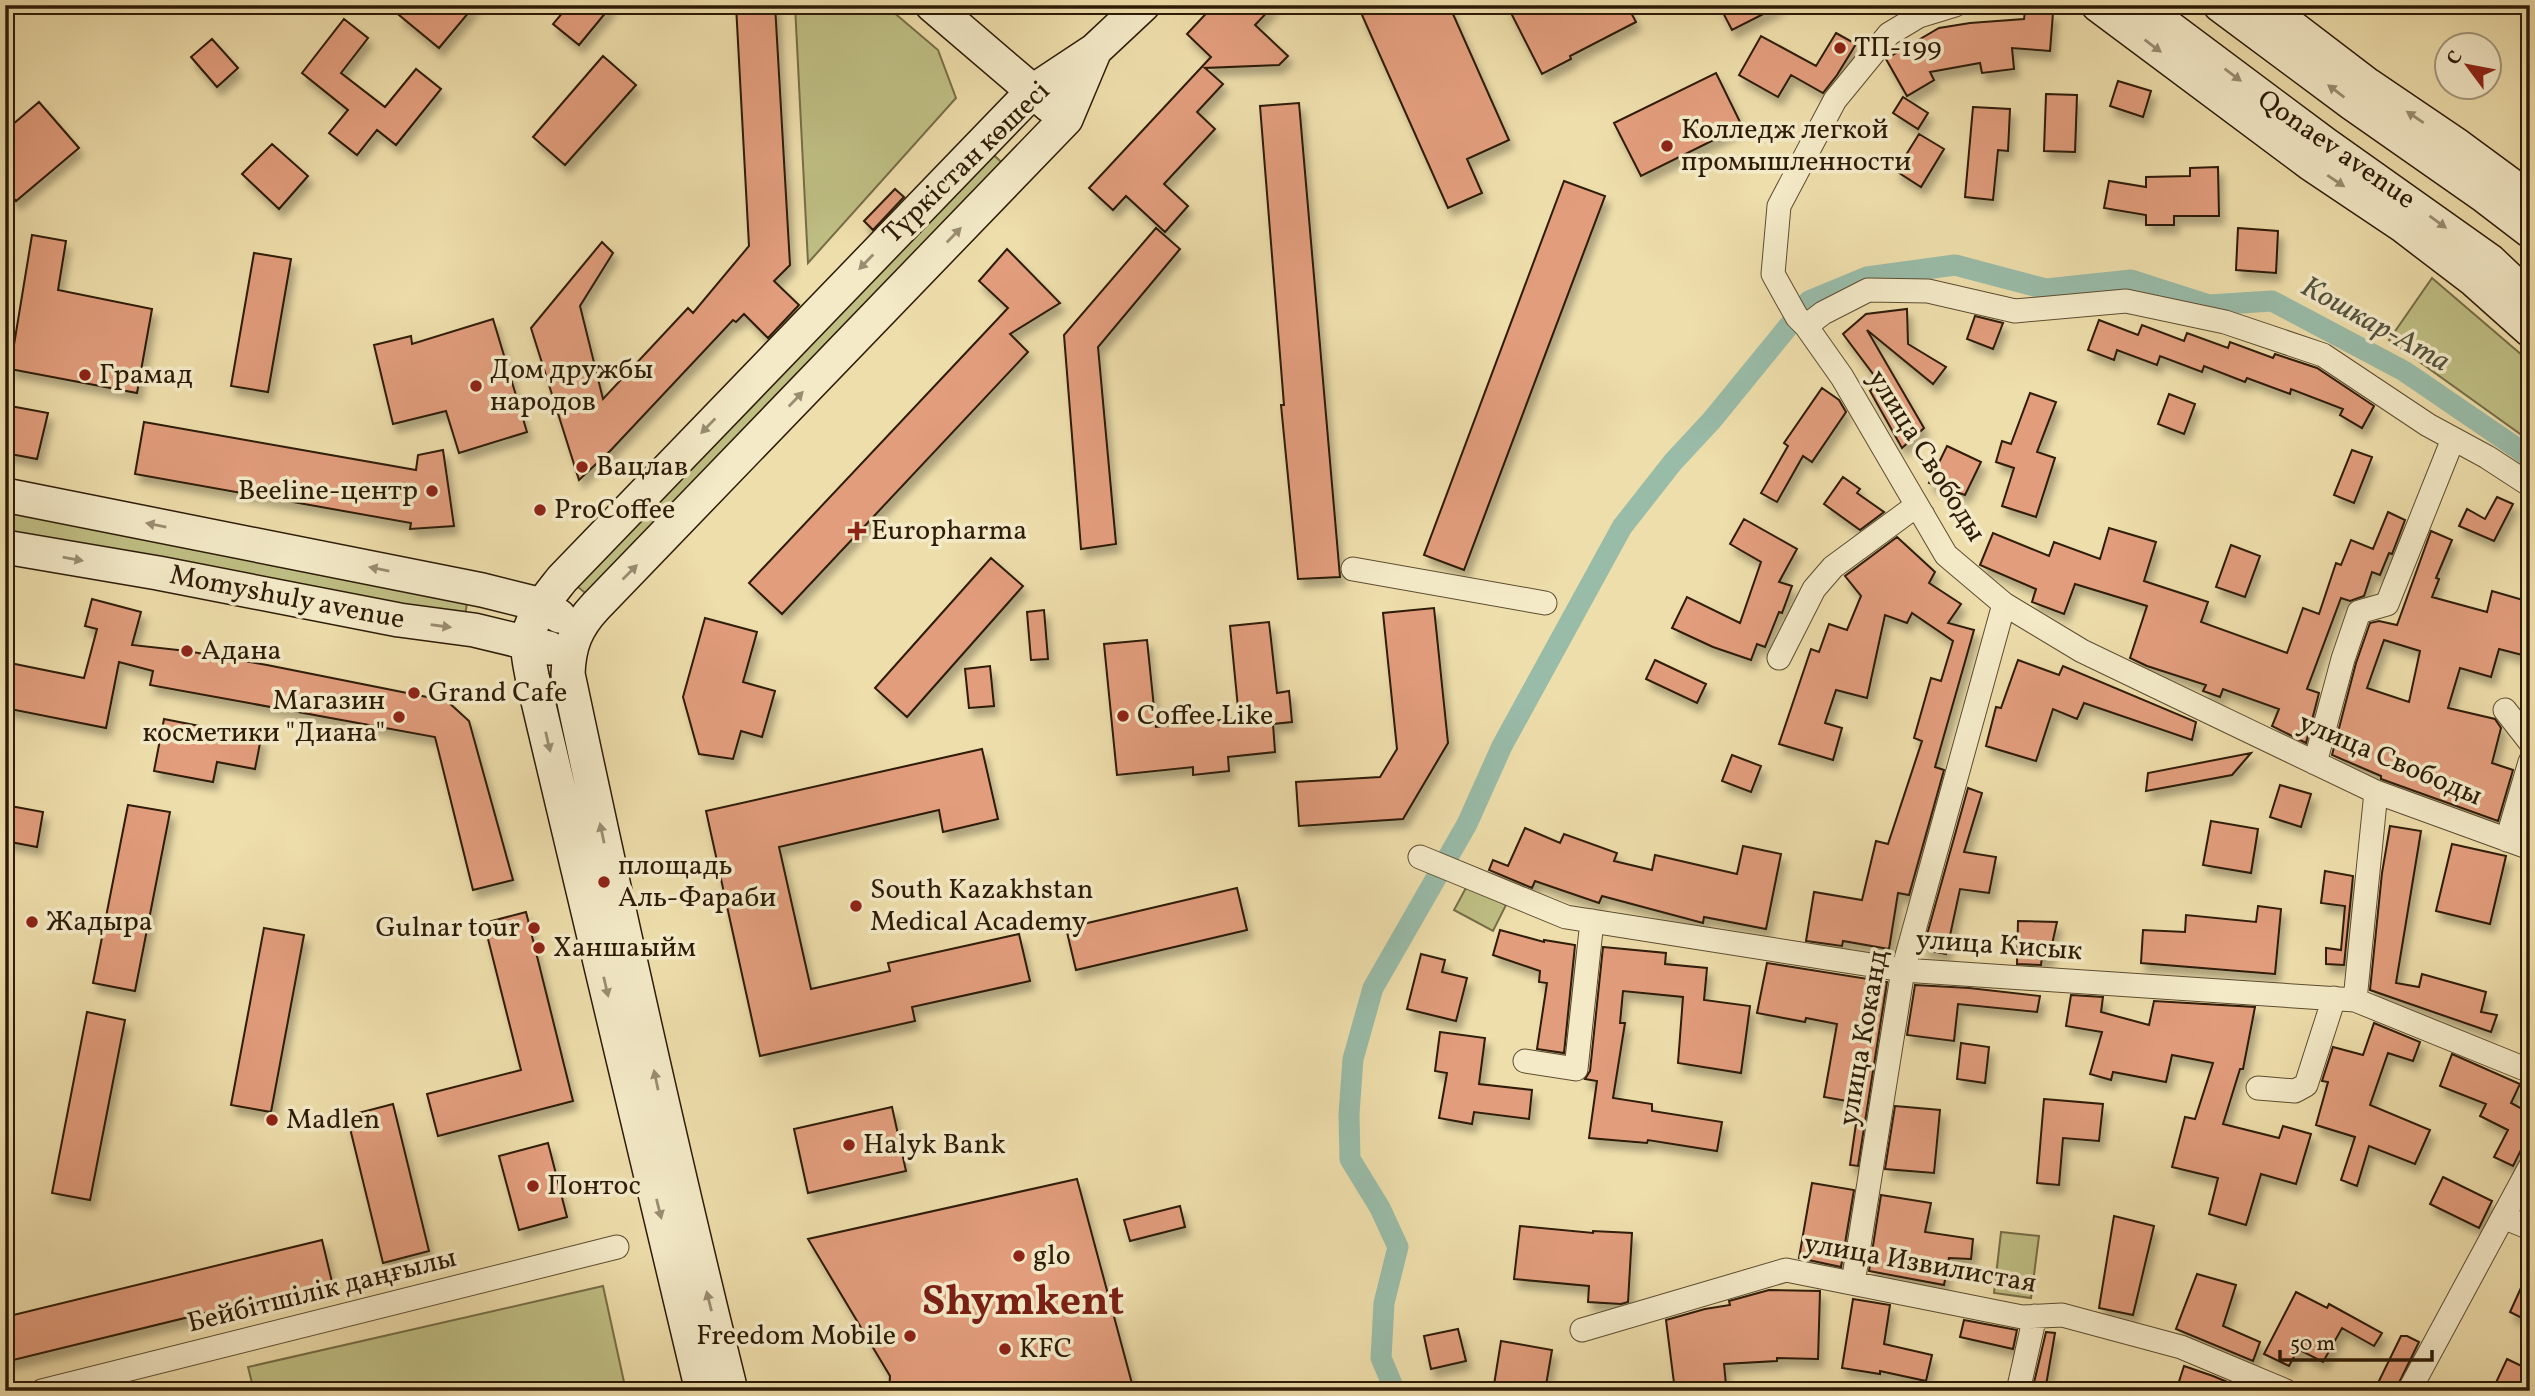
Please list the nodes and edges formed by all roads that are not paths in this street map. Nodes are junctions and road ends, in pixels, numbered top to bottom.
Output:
1 (932, 5) edge
2 (1143, 5) edge
3 (1955, 5) edge
4 (2098, 5) edge
5 (2139, 5) edge
6 (2221, 5) edge
7 (2268, 6) edge
8 (1095, 50) junction
9 (1033, 91) junction
10 (1066, 119) junction
11 (2458, 146) junction
12 (2483, 195) junction
13 (2530, 200) edge
14 (2530, 232) edge
15 (2530, 299) edge
16 (1807, 326) junction
17 (2530, 330) edge
18 (2453, 439) junction
19 (2530, 485) edge
20 (5, 495) edge
21 (1923, 515) junction
22 (5, 547) edge
23 (1353, 569) dead end
24 (1545, 603) dead end
25 (2004, 604) junction
26 (542, 606) junction
27 (573, 640) junction
28 (528, 642) junction
29 (1779, 658) dead end
30 (2505, 710) dead end
31 (2530, 742) edge
32 (2530, 762) edge
33 (2315, 763) junction
34 (2376, 792) junction
35 (2507, 840) junction
36 (2530, 848) edge
37 (1421, 857) dead end
38 (1591, 921) junction
39 (1903, 970) junction
40 (2345, 999) junction
41 (1525, 1061) dead end
42 (2530, 1071) edge
43 (2258, 1088) dead end
44 (2530, 1167) edge
45 (2503, 1217) junction
46 (2530, 1228) edge
47 (617, 1247) dead end
48 (1853, 1283) junction
49 (2035, 1316) junction
50 (1581, 1331) dead end
51 (42, 1391) edge
52 (702, 1391) edge
53 (731, 1391) edge
54 (2018, 1391) edge
55 (2286, 1391) edge
56 (2409, 1391) edge

1 - 9 main road
2 - 8 main road
3 - 16 street, улица Свободы
4 -> 17 main road
5 -> 15 main road, Qonaev avenue
12 -> 6 main road, Qonaev avenue
11 -> 7 main road
8 - 9 main road, Түркістан көшесі
8 - 10 main road, Түркістан көшесі
9 - 10 main road
9 -> 26 main road, Түркістан көшесі
27 -> 10 main road, Түркістан көшесі
11 - 12 main road
11 - 13 main road
12 - 14 main road, Qonaev avenue
16 - 18 street
16 - 21 street, улица Свободы
18 - 19 street
18 - 33 street
26 -> 20 main road, Momyshuly avenue
21 - 25 street, улица Свободы
21 - 29 street
22 -> 28 main road, Momyshuly avenue
23 - 24 street
25 - 33 street, улица Свободы
25 - 39 street, улица Коканд
26 - 27 main road
26 - 28 main road
27 - 28 main road, Momyshuly avenue
53 -> 27 main road
28 -> 52 main road
30 - 31 street
32 - 35 street
33 - 34 street, улица Свободы
34 - 35 street, улица Свободы
34 - 40 street
35 - 36 street, улица Свободы
37 - 38 street, улица Кисык
38 - 39 street, улица Кисык
38 - 41 street
39 - 40 street, улица Кисык
39 - 48 street, улица Коканд
40 - 42 street, улица Кисык
40 - 43 street
44 - 45 street
45 - 46 street
45 - 56 street
47 - 51 street, Бейбітшілік даңғылы
48 - 49 street, улица Извилистая
48 - 50 street, улица Извилистая
49 - 54 street
49 - 55 street, улица Извилистая

